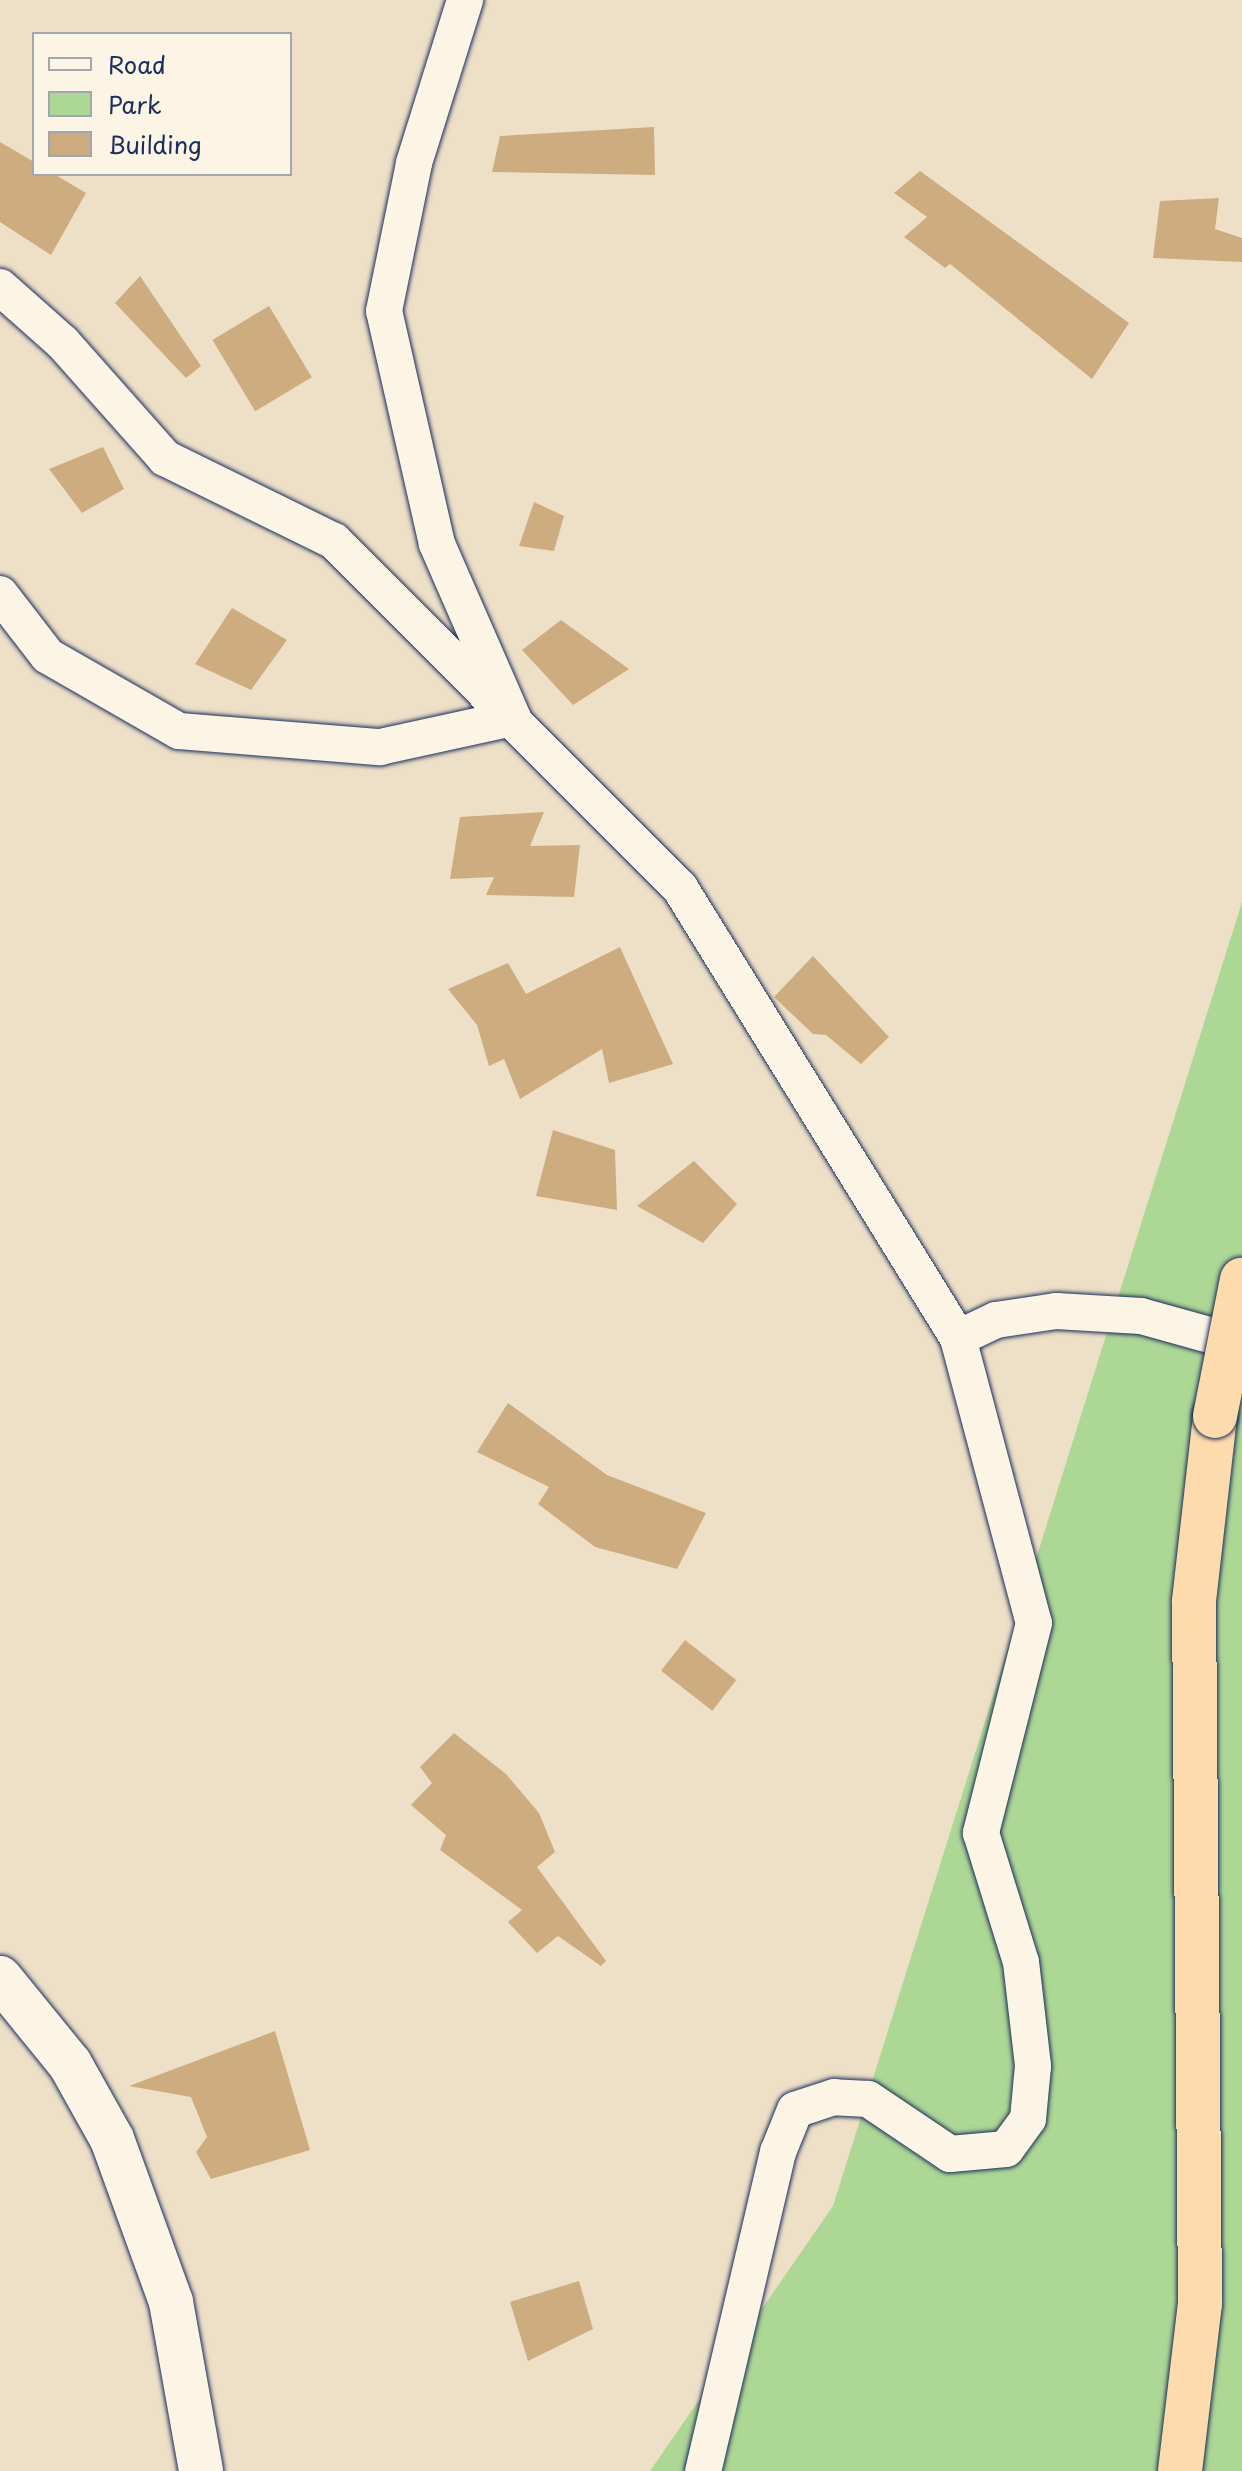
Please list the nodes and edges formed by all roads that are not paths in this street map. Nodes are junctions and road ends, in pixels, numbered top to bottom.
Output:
1 (465, 0) edge
2 (0, 287) edge
3 (0, 594) edge
4 (513, 718) junction
5 (1242, 1279) edge
6 (958, 1338) junction
7 (1242, 1344) edge
8 (0, 1978) edge
9 (201, 2471) edge
10 (703, 2471) edge
11 (1180, 2471) edge

1 - 4 street
2 - 4 street
3 - 4 street
4 - 6 street
5 - 11 highway, bridge
6 - 7 street
6 - 10 street
8 - 9 main road

